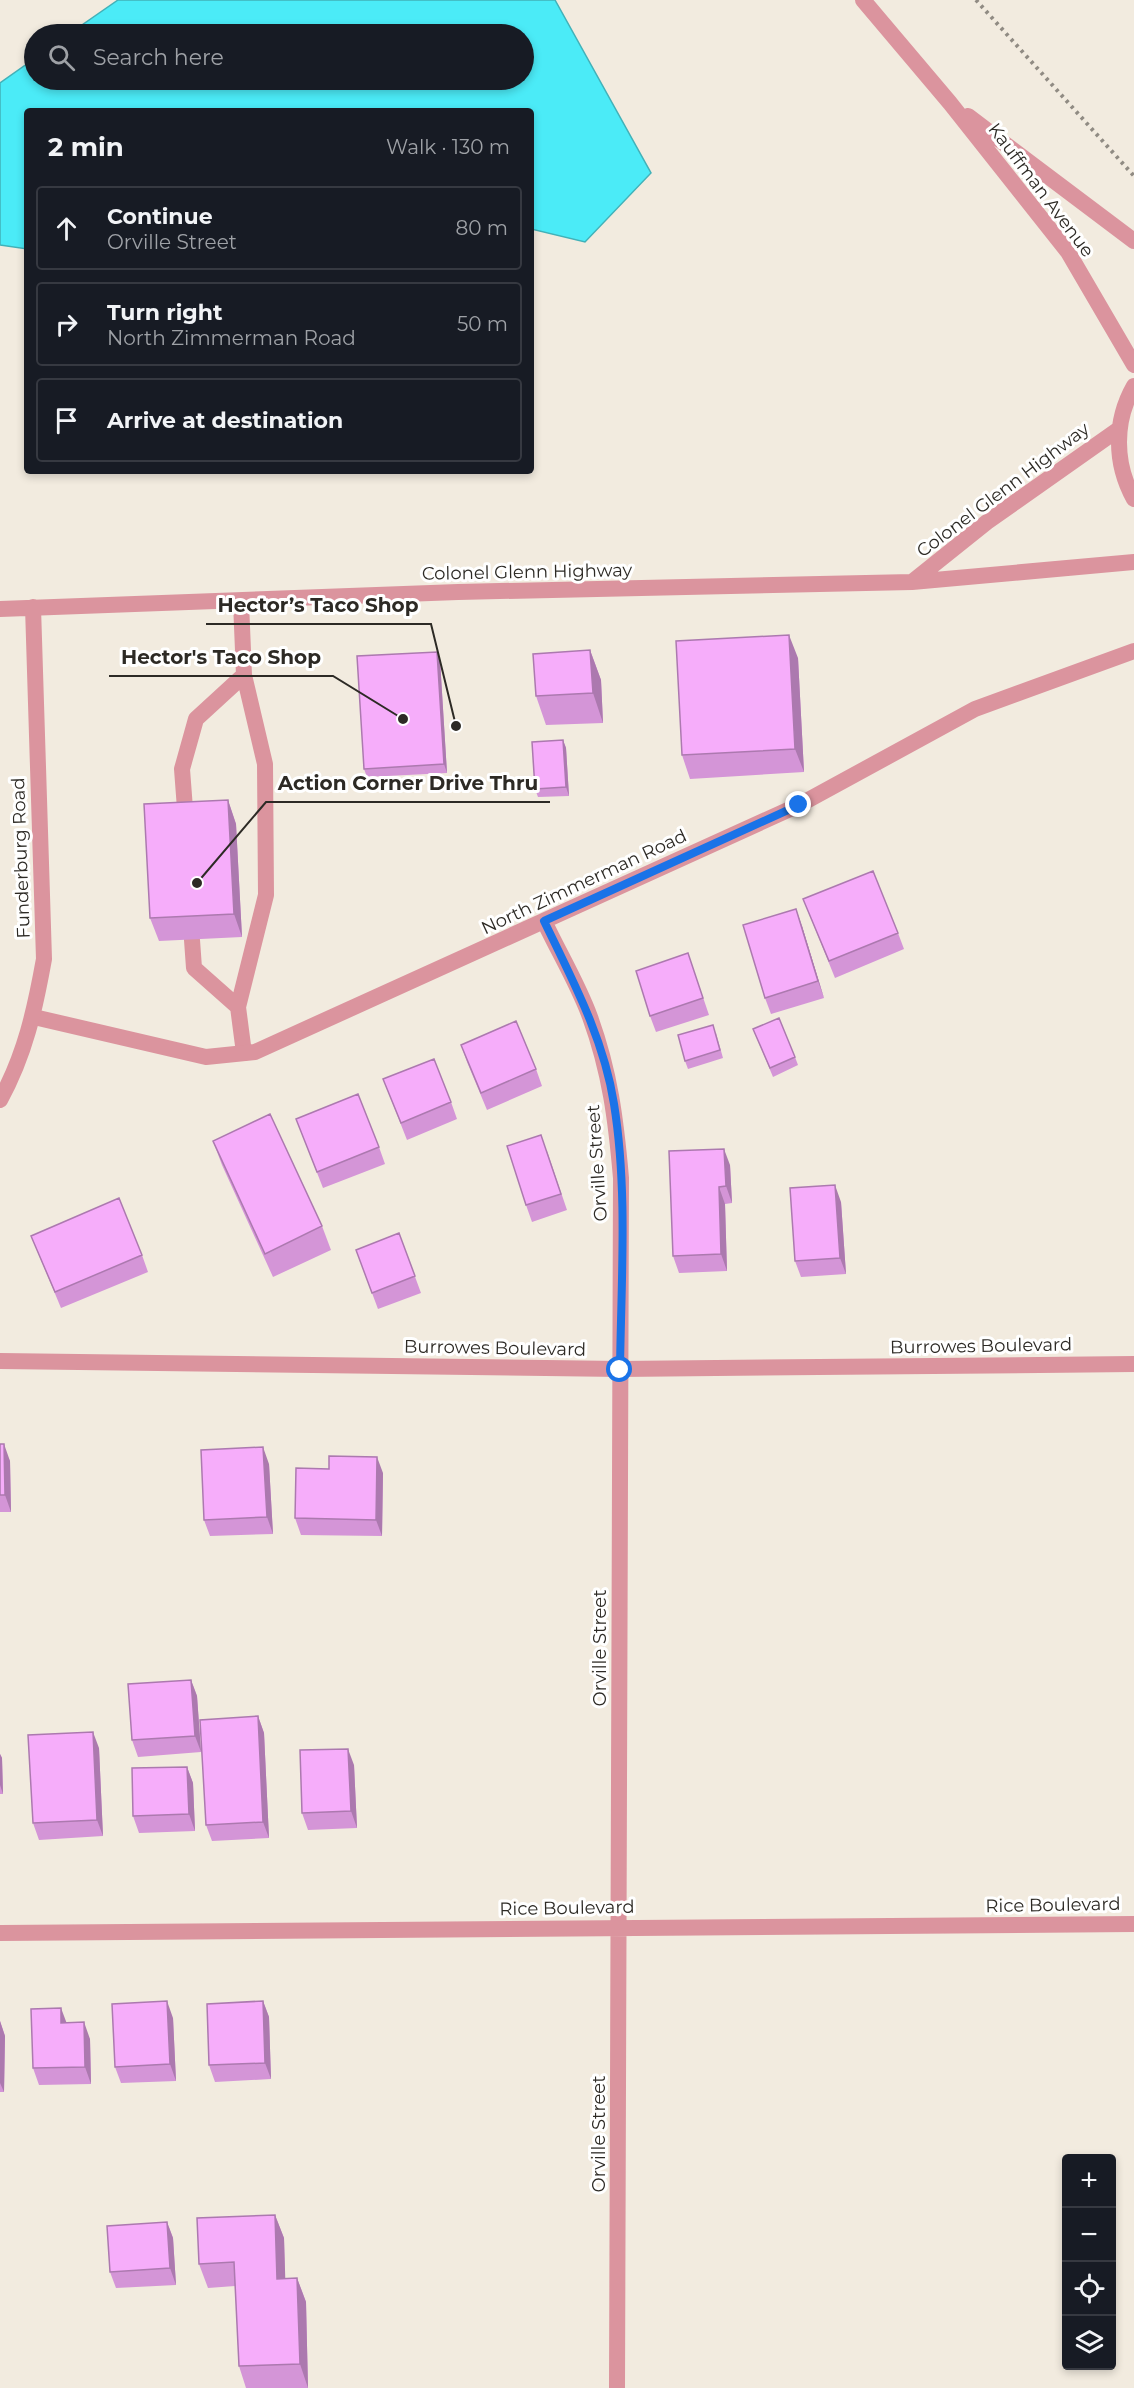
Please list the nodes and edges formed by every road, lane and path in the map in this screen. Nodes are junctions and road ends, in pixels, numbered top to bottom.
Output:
1 (862, 0) edge
2 (976, 0) edge
3 (950, 103) junction
4 (1134, 176) edge
5 (1134, 241) edge
6 (1134, 365) edge
7 (1134, 386) edge
8 (1119, 429) junction
9 (1134, 499) edge
10 (1134, 562) edge
11 (912, 582) junction
12 (241, 602) junction
13 (33, 607) junction
14 (0, 609) edge
15 (1134, 651) edge
16 (244, 675) junction
17 (186, 826) edge
18 (544, 921) junction
19 (192, 940) edge
20 (238, 1007) junction
21 (34, 1017) junction
22 (244, 1053) junction
23 (0, 1100) edge
24 (0, 1361) edge
25 (1134, 1364) edge
26 (620, 1370) junction
27 (1134, 1924) edge
28 (619, 1927) junction
29 (0, 1933) edge
30 (617, 2388) edge

1 - 3 street, Kauffman Avenue
2 - 4 path
3 - 5 street, Kauffman Avenue
3 - 6 street, Kauffman Avenue
7 - 8 street
8 - 9 street
8 - 11 street, Colonel Glenn Highway
10 - 11 street, Colonel Glenn Highway
11 - 12 street, Colonel Glenn Highway
12 - 13 street, Colonel Glenn Highway
12 - 16 street
13 - 14 street, Colonel Glenn Highway
13 - 21 street, Funderburg Road
15 - 18 street, North Zimmerman Road
16 - 17 street
16 - 20 street
18 - 22 street, North Zimmerman Road
18 - 26 street, Orville Street
19 - 20 street
20 - 22 street
21 - 22 street, North Zimmerman Road
21 - 23 street, Funderburg Road
24 - 26 street, Burrowes Boulevard
25 - 26 street, Burrowes Boulevard
26 - 28 street, Orville Street
27 - 28 street, Rice Boulevard
28 - 29 street, Rice Boulevard
28 - 30 street, Orville Street

